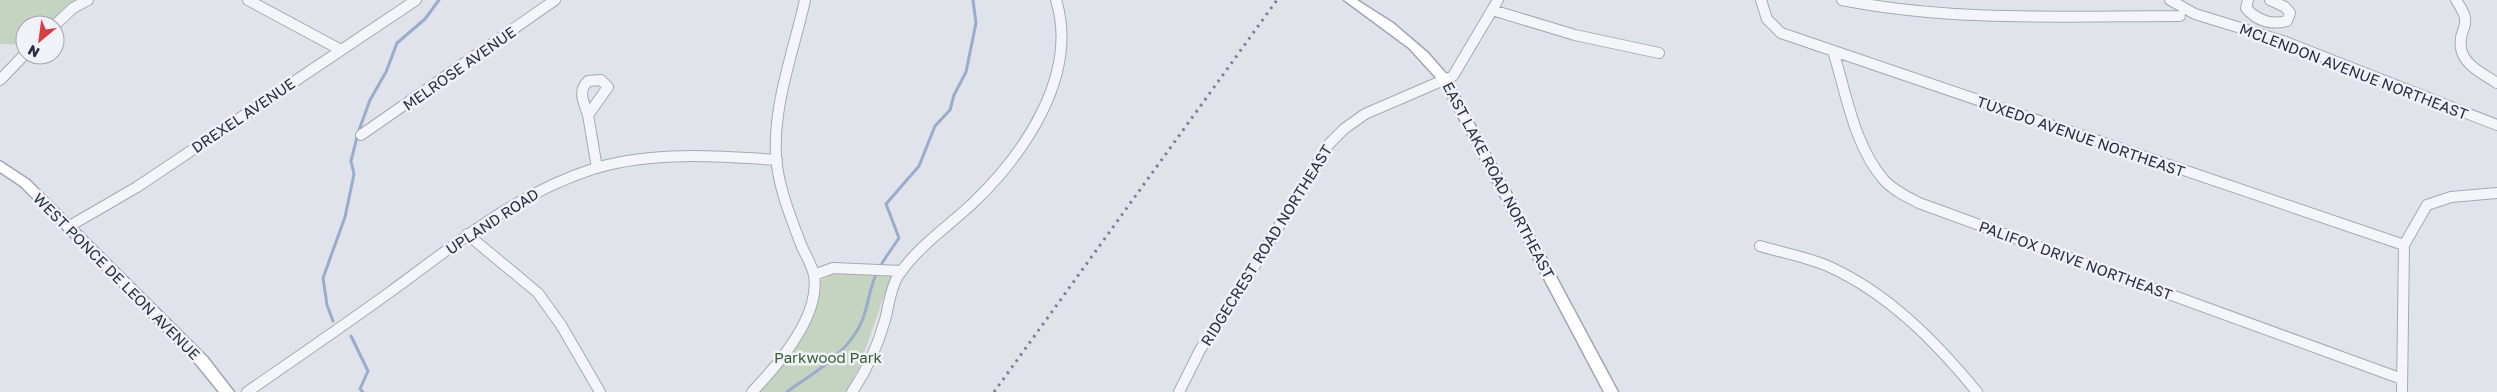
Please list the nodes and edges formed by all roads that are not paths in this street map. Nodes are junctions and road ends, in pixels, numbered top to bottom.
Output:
1 (88, 0) edge
2 (248, 0) edge
3 (416, 0) edge
4 (555, 0) edge
5 (806, 0) edge
6 (1056, 0) edge
7 (1350, 0) edge
8 (1498, 0) edge
9 (1762, 0) edge
10 (1842, 0) edge
11 (2169, 0) edge
12 (2248, 0) edge
13 (2270, 0) edge
14 (2456, 0) edge
15 (1492, 10) junction
16 (2181, 10) junction
17 (65, 16) edge
18 (2267, 22) junction
19 (2266, 35) junction
20 (341, 50) junction
21 (1833, 51) junction
22 (1659, 53) dead end
23 (15, 64) edge
24 (0, 80) edge
25 (1445, 80) junction
26 (2497, 83) edge
27 (588, 115) dead end
28 (2497, 125) edge
29 (361, 135) dead end
30 (777, 160) junction
31 (0, 166) edge
32 (597, 168) junction
33 (2497, 193) edge
34 (68, 227) junction
35 (467, 234) junction
36 (2404, 245) junction
37 (1760, 246) dead end
38 (902, 270) junction
39 (814, 275) junction
40 (2402, 379) junction
41 (227, 392) edge
42 (247, 392) edge
43 (600, 392) edge
44 (752, 392) edge
45 (852, 392) edge
46 (1179, 392) edge
47 (1611, 392) edge
48 (1977, 392) edge
49 (2402, 392) edge

1 - 17 street
2 - 20 street
3 - 20 street, DREXEL AVENUE
4 - 29 street, MELROSE AVENUE
5 - 30 street
6 - 38 street
7 - 25 main road, EAST LAKE ROAD NORTHEAST
8 - 15 street, RIDGECREST ROAD NORTHEAST
9 - 21 street, TUXEDO AVENUE NORTHEAST
10 - 16 street, MCLENDON AVENUE NORTHEAST
11 - 16 street
12 - 18 street
13 - 18 street
14 - 26 street
15 - 22 street
15 - 25 street, RIDGECREST ROAD NORTHEAST
16 - 19 street, MCLENDON AVENUE NORTHEAST
18 - 19 street
19 - 28 street, MCLENDON AVENUE NORTHEAST
20 - 34 street, DREXEL AVENUE
21 - 36 street, TUXEDO AVENUE NORTHEAST
21 - 40 street, PALIFOX DRIVE NORTHEAST
23 - 24 street
25 - 46 street, RIDGECREST ROAD NORTHEAST
25 - 47 main road, EAST LAKE ROAD NORTHEAST
27 - 32 street
30 - 32 street, UPLAND ROAD
30 - 39 street
31 - 34 main road, WEST PONCE DE LEON AVENUE
32 - 35 street, UPLAND ROAD
33 - 36 street
34 - 41 main road, WEST PONCE DE LEON AVENUE
35 - 42 street, UPLAND ROAD
35 - 43 street
36 - 40 street
37 - 48 street
38 - 39 street
38 - 45 street
39 - 44 street
40 - 49 street

